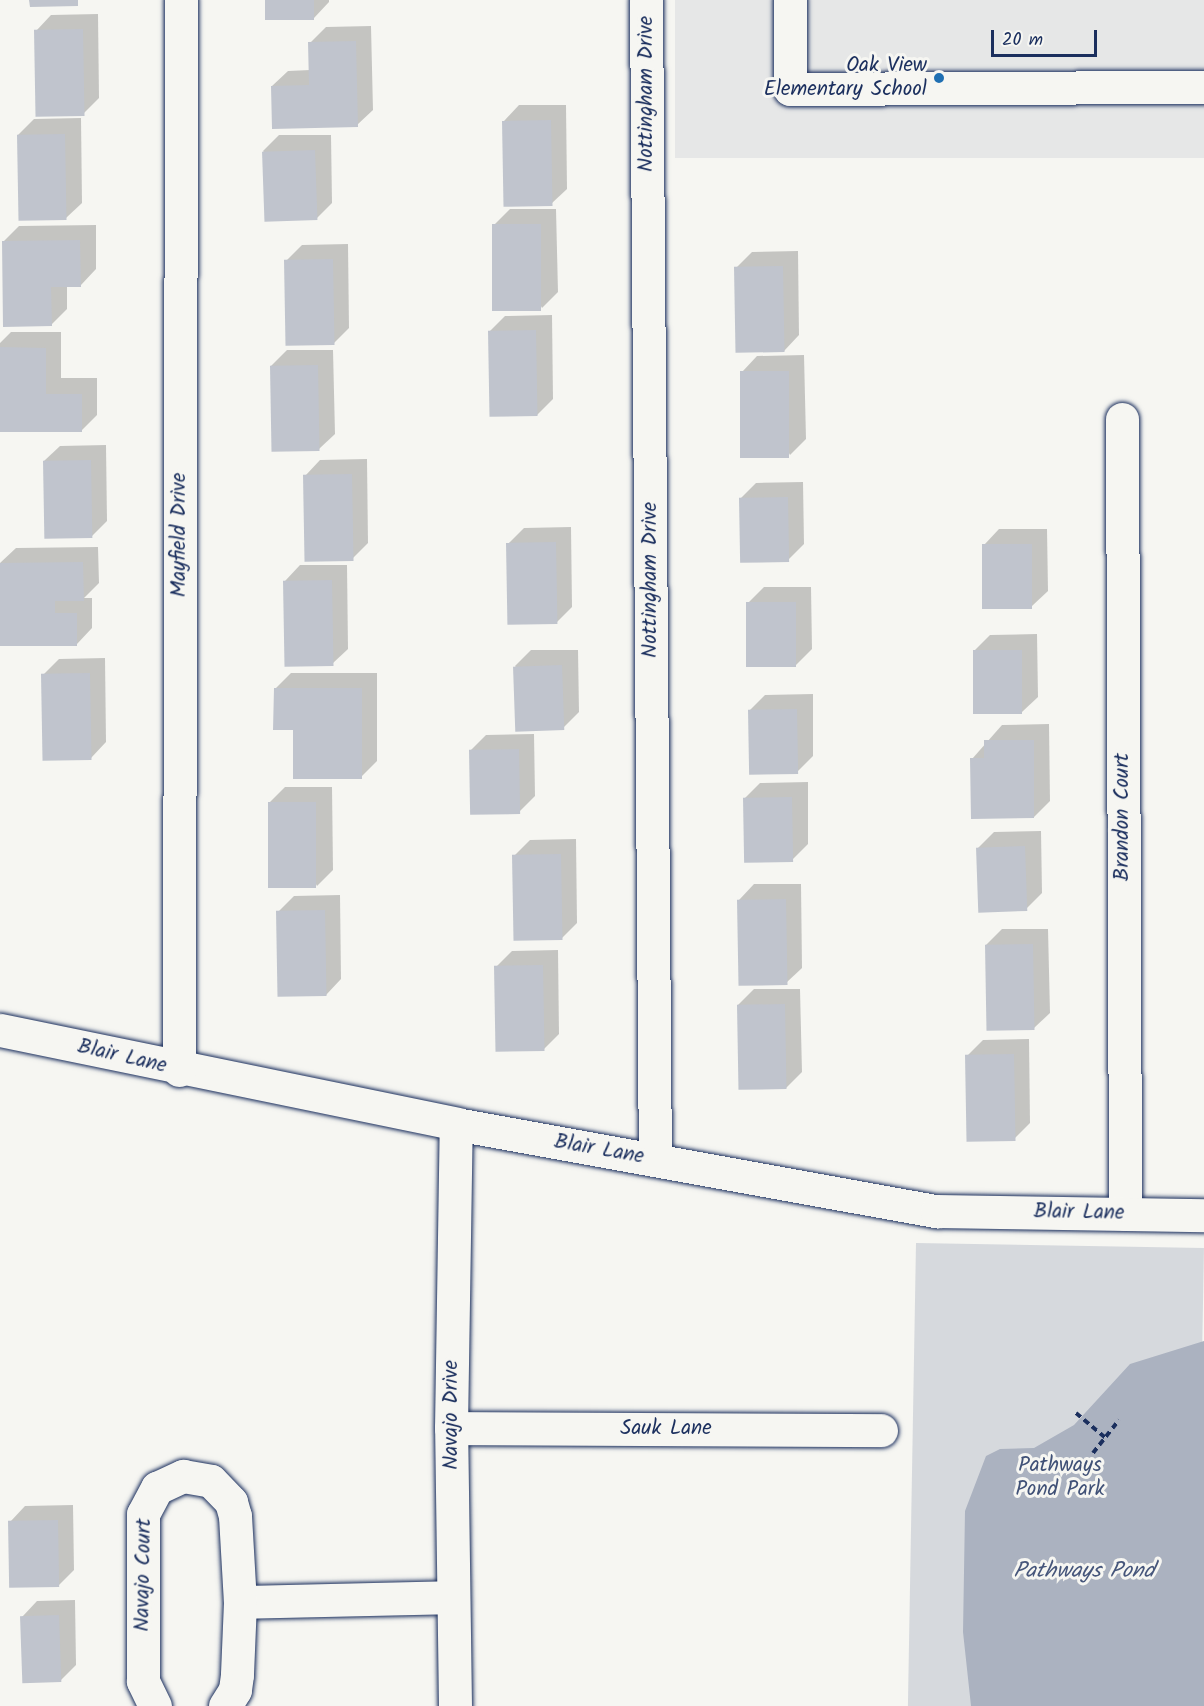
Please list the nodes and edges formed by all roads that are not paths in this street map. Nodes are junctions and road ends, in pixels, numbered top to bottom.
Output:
1 (181, 0) edge
2 (646, 0) edge
3 (790, 0) edge
4 (1204, 87) edge
5 (1122, 419) dead end
6 (0, 1030) edge
7 (179, 1070) junction
8 (456, 1124) junction
9 (655, 1160) junction
10 (1125, 1214) junction
11 (1204, 1215) edge
12 (451, 1428) junction
13 (881, 1430) dead end
14 (453, 1597) junction
15 (240, 1602) junction
16 (155, 1706) edge
17 (225, 1706) edge
18 (455, 1706) edge

1 - 7 street, Mayfield Drive
2 - 9 street, Nottingham Drive
3 - 4 street
5 - 10 street, Brandon Court
6 - 7 street, Blair Lane
7 - 8 street, Blair Lane
8 - 9 street, Blair Lane
8 - 12 street, Navajo Drive
9 - 10 street, Blair Lane
10 - 11 street, Blair Lane
12 - 13 street, Sauk Lane
12 - 14 street, Navajo Drive
14 - 15 street
14 - 18 street, Navajo Drive
15 - 16 street, Navajo Court
15 - 17 street, Navajo Court

